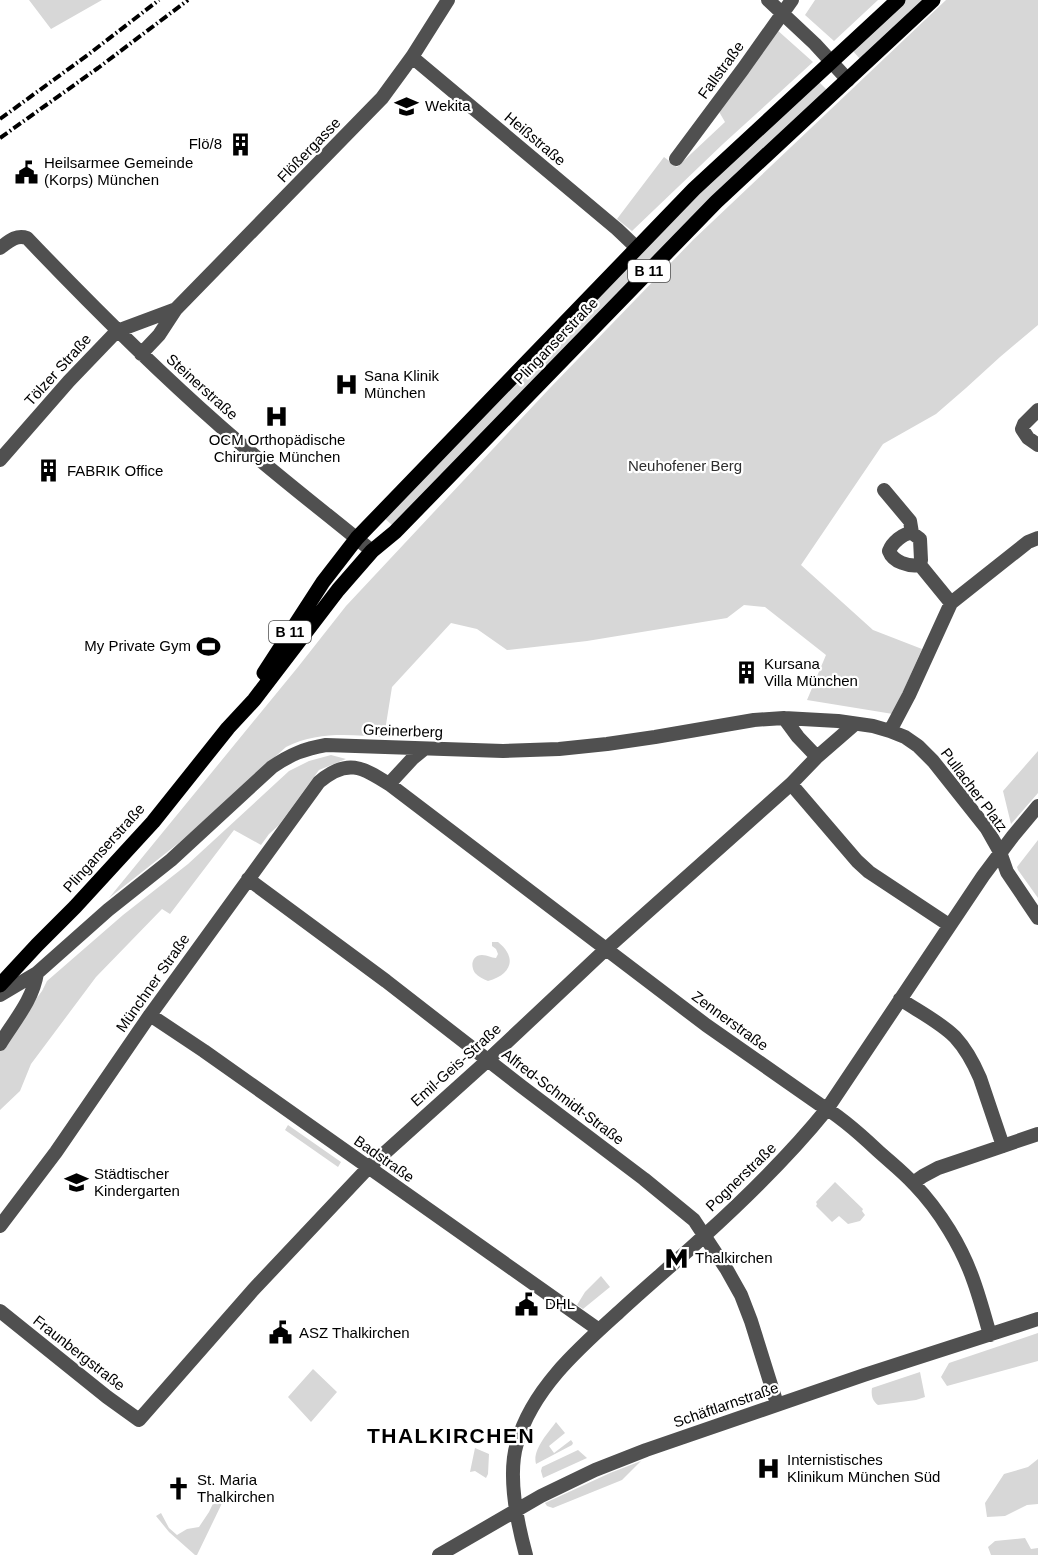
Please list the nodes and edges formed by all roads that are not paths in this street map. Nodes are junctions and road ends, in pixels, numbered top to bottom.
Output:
1 (448, 0) edge
2 (768, 0) edge
3 (792, 0) edge
4 (898, 0) edge
5 (933, 0) edge
6 (783, 13) junction
7 (412, 57) junction
8 (832, 62) junction
9 (848, 80) junction
10 (676, 159) dead end
11 (0, 248) edge
12 (637, 248) junction
13 (176, 309) junction
14 (117, 331) junction
15 (141, 354) junction
16 (1038, 410) edge
17 (1038, 445) edge
18 (0, 459) edge
19 (884, 490) dead end
20 (912, 533) junction
21 (357, 538) junction
22 (1038, 538) edge
23 (372, 551) junction
24 (920, 565) junction
25 (951, 603) junction
26 (784, 718) junction
27 (855, 724) junction
28 (228, 728) junction
29 (890, 731) junction
30 (424, 749) junction
31 (817, 757) junction
32 (341, 768) joint
33 (389, 784) junction
34 (791, 784) junction
35 (1038, 806) edge
36 (1000, 852) junction
37 (248, 879) junction
38 (1038, 918) edge
39 (949, 925) junction
40 (606, 950) junction
41 (37, 973) junction
42 (0, 985) edge
43 (0, 995) edge
44 (900, 999) junction
45 (150, 1015) junction
46 (0, 1044) edge
47 (488, 1060) junction
48 (827, 1108) junction
49 (1038, 1134) edge
50 (1003, 1146) junction
51 (368, 1168) junction
52 (913, 1183) junction
53 (0, 1226) edge
54 (704, 1236) junction
55 (0, 1311) edge
56 (1038, 1319) edge
57 (599, 1330) junction
58 (990, 1335) junction
59 (777, 1404) junction
60 (139, 1420) joint
61 (516, 1510) junction
62 (439, 1555) edge
63 (526, 1555) edge

1 - 7 street, Flößergasse
2 - 6 street
3 - 6 street, Fallstraße
4 - 8 main road, Plinganserstraße / B 11
5 - 9 main road, Plinganserstraße / B 11
6 - 8 street
6 - 10 street, Fallstraße
7 - 12 street, Heißstraße
7 - 13 street, Flößergasse
8 - 9 street
8 - 12 main road, Plinganserstraße / B 11
9 - 23 main road, Plinganserstraße / B 11
11 - 14 street, Steinerstraße
12 - 21 main road, Plinganserstraße / B 11
13 - 14 street, Flößergasse
13 - 15 street, Flößergasse
14 - 15 street, Steinerstraße
14 - 18 street, Tölzer Straße
15 - 21 street, Steinerstraße
16 - 17 street
19 - 20 street
20 - 24 street
20 - 24 street
21 - 23 street, Steinerstraße
21 - 28 main road, Plinganserstraße / B 11
22 - 25 street
23 - 28 main road, Plinganserstraße / B 11
24 - 25 street
25 - 29 street
26 - 27 street, Greinerberg
26 - 30 street, Greinerberg
26 - 31 street
27 - 29 street, Greinerberg
27 - 31 street, Emil-Geis-Straße
28 - 42 main road, Plinganserstraße / B 11
29 - 36 street, Pullacher Platz
30 - 33 street
30 - 41 street, Greinerberg
31 - 34 street, Emil-Geis-Straße
32 - 33 street, Zennerstraße
32 - 37 street, Münchner Straße
33 - 40 street, Zennerstraße
34 - 39 street
34 - 40 street, Emil-Geis-Straße
35 - 36 street, Pognerstraße
36 - 38 street, Pullacher Platz
36 - 39 street, Pognerstraße
37 - 45 street, Münchner Straße
37 - 47 street, Alfred-Schmidt-Straße
39 - 44 street, Pognerstraße
40 - 47 street, Emil-Geis-Straße
40 - 48 street, Zennerstraße
41 - 43 street, Greinerberg
41 - 46 street
44 - 48 street, Pognerstraße
44 - 50 street
45 - 51 street, Badstraße
45 - 53 street, Münchner Straße
47 - 51 street, Emil-Geis-Straße
47 - 54 street, Alfred-Schmidt-Straße
48 - 52 street, Zennerstraße
48 - 54 street, Pognerstraße
49 - 50 street
50 - 52 street
51 - 57 street, Badstraße
51 - 60 street, Emil-Geis-Straße
52 - 58 street, Zennerstraße
54 - 57 street, Pognerstraße
54 - 59 street, Alfred-Schmidt-Straße
55 - 60 street, Fraunbergstraße
56 - 58 street, Schäftlarnstraße
57 - 61 street, Pognerstraße
58 - 59 street, Schäftlarnstraße
59 - 61 street, Schäftlarnstraße
61 - 62 street, Schäftlarnstraße
61 - 63 street, Pognerstraße

